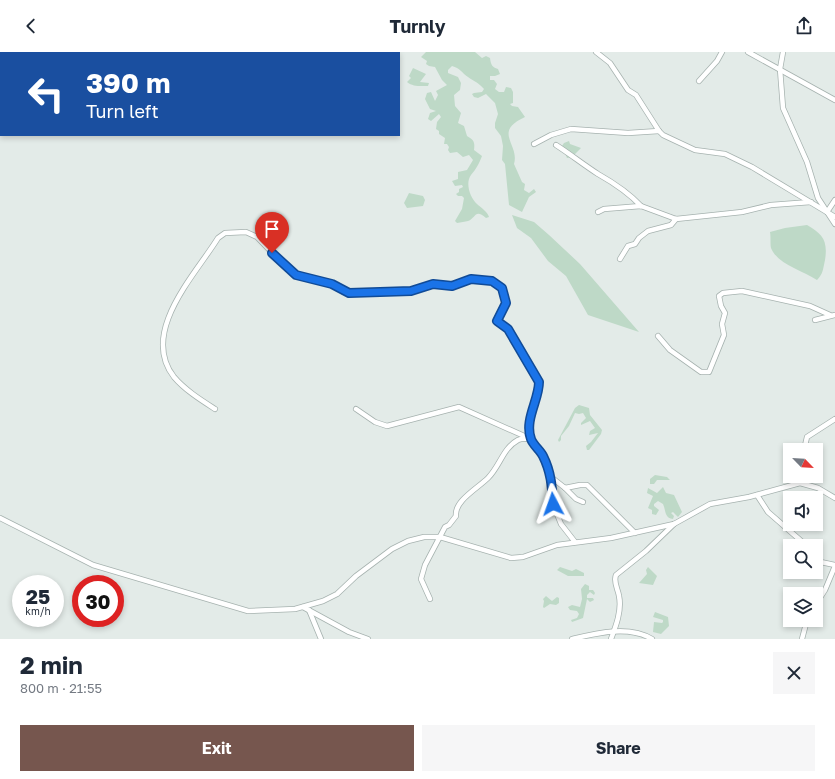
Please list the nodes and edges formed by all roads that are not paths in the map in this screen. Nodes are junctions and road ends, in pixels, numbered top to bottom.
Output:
1 (596, 52) edge
2 (722, 52) edge
3 (748, 52) edge
4 (782, 52) edge
5 (780, 69) junction
6 (699, 81) dead end
7 (835, 100) edge
8 (659, 131) junction
9 (534, 144) dead end
10 (556, 145) dead end
11 (835, 200) edge
12 (811, 202) junction
13 (641, 206) junction
14 (598, 212) dead end
15 (827, 212) junction
16 (835, 217) edge
17 (676, 219) junction
18 (835, 224) edge
19 (620, 259) dead end
20 (832, 315) edge
21 (815, 320) dead end
22 (658, 336) dead end
23 (356, 409) dead end
24 (215, 410) dead end
25 (835, 419) edge
26 (531, 439) junction
27 (806, 443) edge
28 (551, 477) junction
29 (800, 483) joint
30 (565, 488) junction
31 (757, 495) junction
32 (835, 498) edge
33 (583, 502) dead end
34 (0, 518) edge
35 (674, 524) junction
36 (635, 533) junction
37 (440, 537) junction
38 (799, 539) edge
39 (575, 542) junction
40 (823, 563) edge
41 (835, 566) edge
42 (823, 593) edge
43 (430, 599) dead end
44 (303, 607) junction
45 (309, 610) junction
46 (805, 627) edge
47 (613, 632) junction
48 (321, 639) edge
49 (368, 639) edge
50 (572, 639) edge
51 (611, 639) edge
52 (652, 639) edge
53 (802, 639) edge

1 - 8 street
2 - 6 street
3 - 5 street
4 - 5 street
5 - 7 street
5 - 15 street
8 - 9 street
8 - 12 street
10 - 13 street
11 - 15 street
12 - 15 street
12 - 17 street
13 - 14 street
13 - 17 street
15 - 16 street
15 - 18 street
17 - 19 street
20 - 21 street
20 - 22 street
23 - 26 street
24 - 26 street
25 - 27 street
26 - 28 street
26 - 37 street
28 - 30 street
28 - 39 street
29 - 31 street
29 - 32 street
30 - 33 street
30 - 36 street
31 - 35 street
31 - 38 street
34 - 44 street
35 - 36 street
35 - 47 street
36 - 39 street
37 - 39 street
37 - 43 street
37 - 44 street
40 - 41 street
41 - 42 street
44 - 45 street
45 - 48 street
45 - 49 street
46 - 53 street
47 - 50 street
47 - 51 street
47 - 52 street

